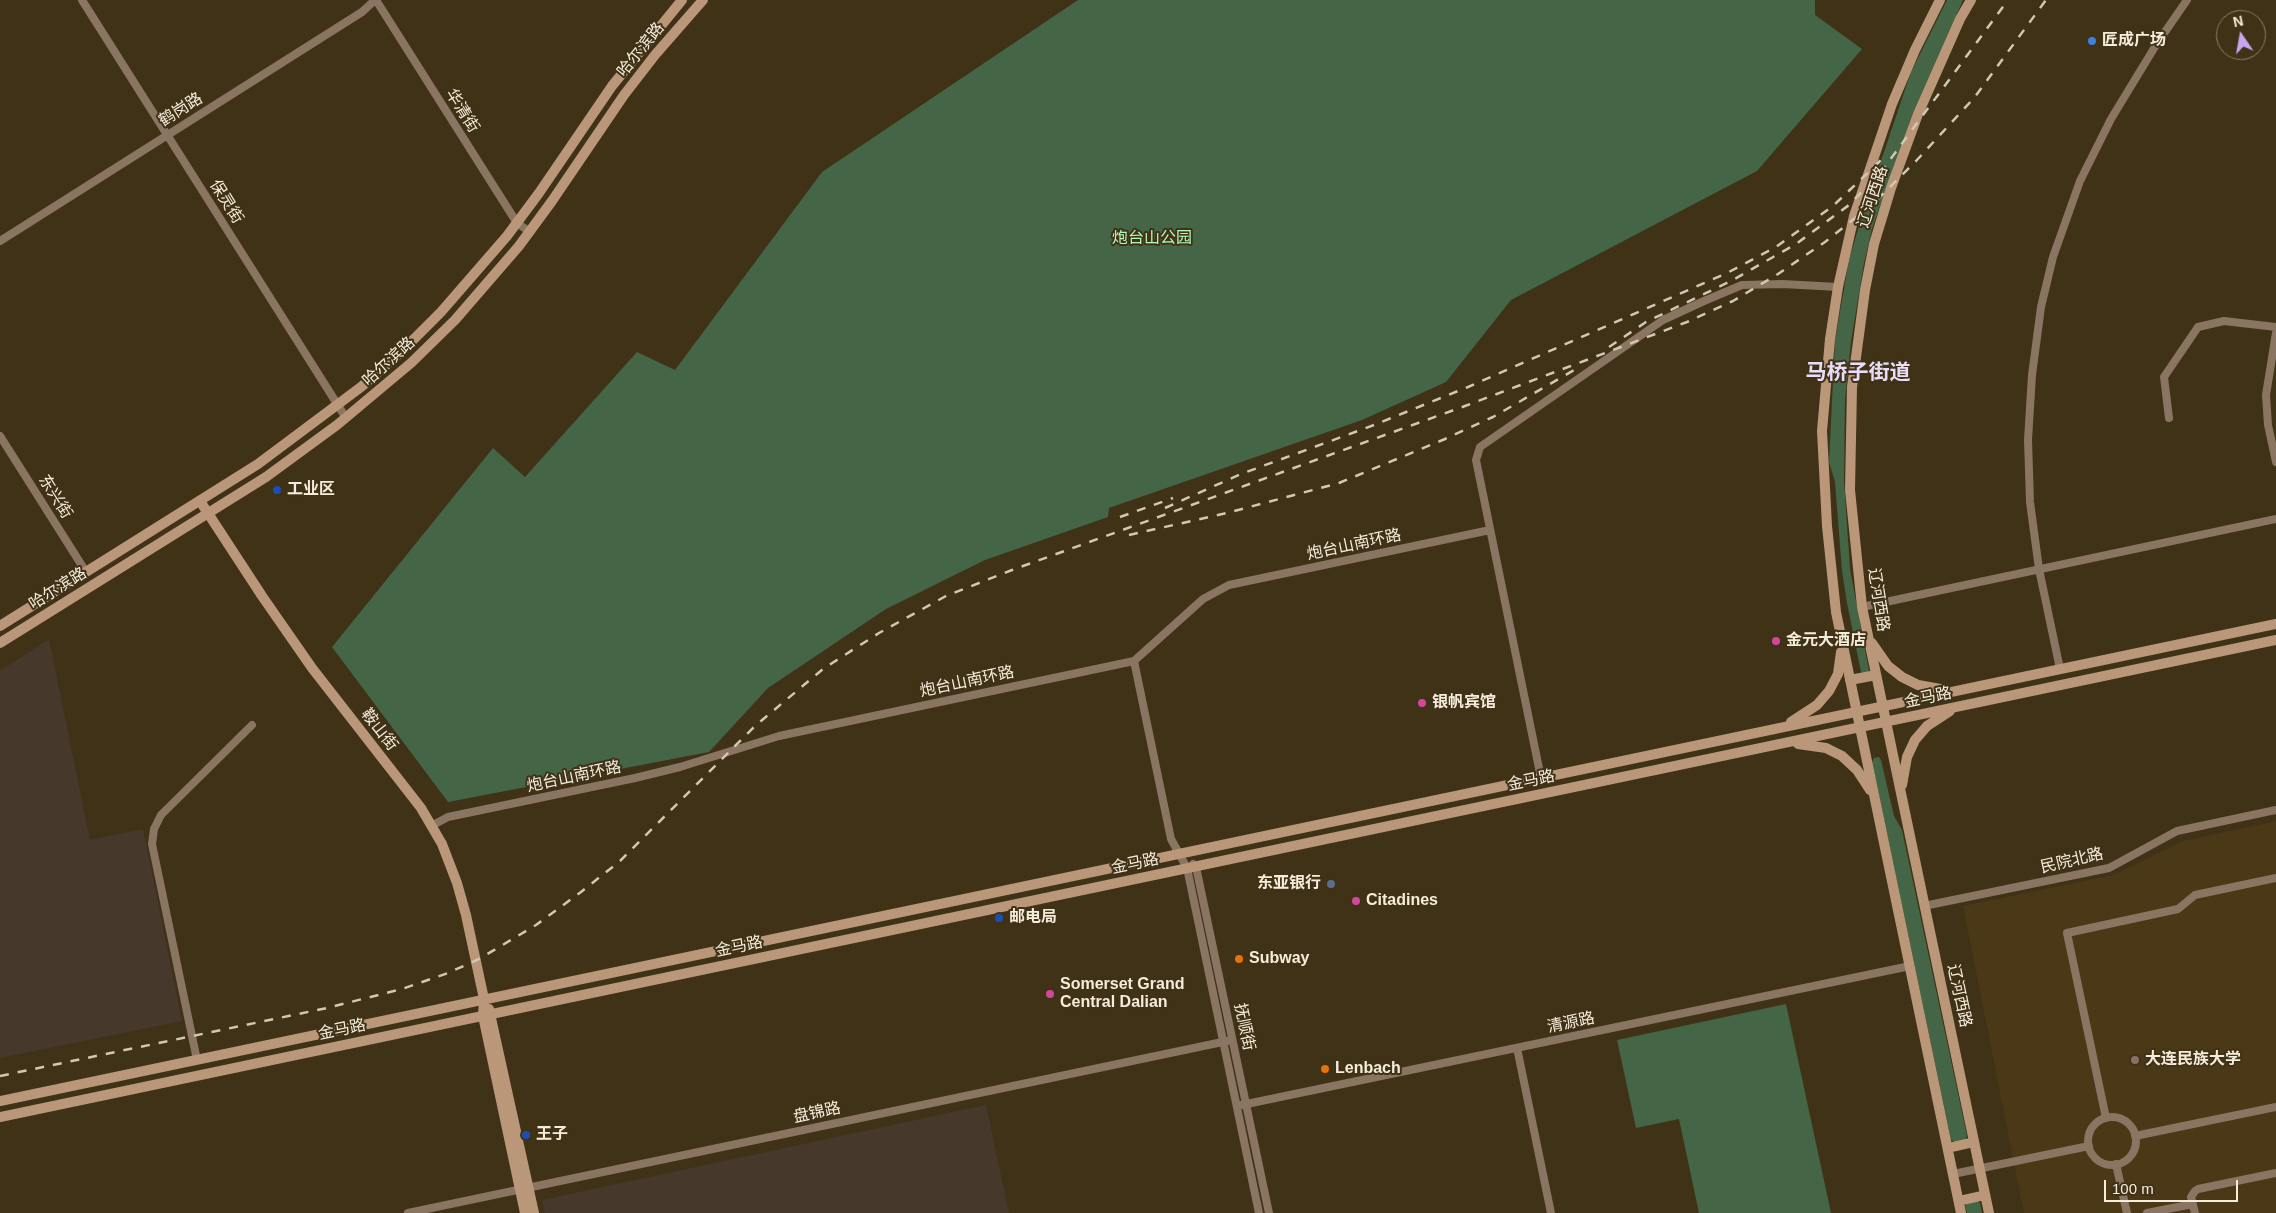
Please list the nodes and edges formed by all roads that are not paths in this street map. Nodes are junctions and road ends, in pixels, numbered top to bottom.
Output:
1 (82, 0) edge
2 (375, 0) edge
3 (682, 0) edge
4 (703, 0) edge
5 (1940, 0) edge
6 (1971, 0) edge
7 (2187, 0) edge
8 (167, 135) junction
9 (517, 223) junction
10 (530, 232) junction
11 (0, 241) edge
12 (1838, 287) junction
13 (2276, 327) edge
14 (2276, 333) edge
15 (338, 405) junction
16 (346, 418) junction
17 (2169, 418) dead end
18 (0, 436) edge
19 (2276, 462) edge
20 (200, 501) junction
21 (208, 514) junction
22 (2276, 519) edge
23 (1490, 530) junction
24 (2039, 569) junction
25 (86, 572) junction
26 (1862, 607) junction
27 (2276, 624) edge
28 (0, 626) edge
29 (1867, 633) junction
30 (1841, 639) junction
31 (2276, 640) edge
32 (0, 643) edge
33 (1134, 661) junction
34 (2060, 669) junction
35 (1876, 674) junction
36 (1850, 680) junction
37 (1960, 690) junction
38 (1964, 705) junction
39 (1882, 706) junction
40 (1856, 712) junction
41 (1886, 722) junction
42 (252, 725) dead end
43 (1860, 727) junction
44 (1779, 728) junction
45 (1782, 744) junction
46 (1541, 778) junction
47 (1901, 796) junction
48 (1875, 802) junction
49 (2276, 810) edge
50 (431, 826) junction
51 (1179, 854) junction
52 (1192, 867) junction
53 (2276, 879) edge
54 (1924, 906) junction
55 (1910, 966) junction
56 (484, 999) junction
57 (488, 1015) junction
58 (1232, 1040) junction
59 (1223, 1041) junction
60 (1517, 1048) junction
61 (197, 1060) junction
62 (0, 1101) edge
63 (1246, 1104) junction
64 (1237, 1106) junction
65 (2276, 1107) edge
66 (0, 1118) edge
67 (2106, 1118) junction
68 (2135, 1136) junction
69 (1974, 1142) junction
70 (2089, 1146) junction
71 (1948, 1148) junction
72 (2116, 1164) junction
73 (1980, 1168) junction
74 (2276, 1173) edge
75 (1953, 1174) junction
76 (524, 1189) junction
77 (1985, 1195) junction
78 (1959, 1201) junction
79 (2193, 1204) junction
80 (408, 1213) edge
81 (525, 1213) edge
82 (534, 1213) edge
83 (1259, 1213) edge
84 (1268, 1213) edge
85 (1551, 1213) edge
86 (1961, 1213) edge
87 (1989, 1213) edge
88 (2127, 1213) edge
89 (2147, 1213) edge
90 (2195, 1213) edge

1 - 8 street, 保灵街
2 - 8 street, 鹤岗路
2 - 9 street, 华清街
3 - 9 main road, 哈尔滨路
4 - 10 main road, 哈尔滨路
5 - 12 main road, 辽河西路
6 - 26 main road, 辽河西路
7 - 24 street
8 - 11 street, 鹤岗路
8 - 15 street, 保灵街
9 - 10 street, 华清街
9 - 15 main road, 哈尔滨路
10 - 16 main road, 哈尔滨路
12 - 23 street
12 - 30 main road, 辽河西路
13 - 17 street
14 - 19 street
15 - 16 street, 保灵街
15 - 20 main road, 哈尔滨路
16 - 21 main road, 哈尔滨路
18 - 25 street, 东兴街
20 - 21 main road, 鞍山街
20 - 25 main road, 哈尔滨路
21 - 32 main road, 哈尔滨路
21 - 50 main road, 鞍山街
22 - 24 street
23 - 33 street, 炮台山南环路
23 - 46 street
24 - 26 street
24 - 34 street
25 - 28 main road, 哈尔滨路
26 - 29 main road, 辽河西路
27 - 34 main road, 金马路
29 - 35 main road, 辽河西路
29 - 37 main road
30 - 36 main road, 辽河西路
30 - 44 main road
31 - 38 main road, 金马路
33 - 50 street, 炮台山南环路
33 - 51 street, 抚顺街
34 - 37 main road, 金马路
35 - 36 main road
35 - 39 main road, 辽河西路
36 - 40 main road, 辽河西路
37 - 39 main road, 金马路
38 - 41 main road, 金马路
38 - 47 main road
39 - 40 main road, 金马路
39 - 41 main road, 辽河西路
40 - 43 main road, 辽河西路
40 - 44 main road, 金马路
41 - 43 main road, 金马路
41 - 47 main road, 辽河西路
42 - 61 street
43 - 45 main road, 金马路
43 - 48 main road, 辽河西路
44 - 46 main road, 金马路
45 - 48 main road
45 - 52 main road, 金马路
46 - 51 main road, 金马路
47 - 54 main road, 辽河西路
48 - 55 main road, 辽河西路
49 - 54 street, 民院北路
50 - 56 main road, 鞍山街
51 - 52 street, 抚顺街
51 - 56 main road, 金马路
52 - 57 main road, 金马路
52 - 58 street, 抚顺街
52 - 59 street, 抚顺街
53 - 67 street
54 - 69 main road, 辽河西路
55 - 60 street, 清源路
55 - 71 main road, 辽河西路
56 - 57 main road, 鞍山街
56 - 61 main road, 金马路
57 - 66 main road, 金马路
57 - 76 main road, 鞍山街
58 - 59 street, 盘锦路
58 - 63 street, 抚顺街
59 - 64 street, 抚顺街
59 - 76 street, 盘锦路
60 - 63 street, 清源路
60 - 85 street
61 - 62 main road, 金马路
63 - 64 street, 清源路
63 - 84 street, 抚顺街
64 - 83 street, 抚顺街
65 - 68 street
67 - 68 street
67 - 70 street
68 - 72 street
69 - 71 main road
69 - 73 main road, 辽河西路
70 - 72 street
70 - 73 street
71 - 75 main road, 辽河西路
72 - 88 street
73 - 75 street
73 - 77 main road, 辽河西路
74 - 79 street
75 - 78 main road, 辽河西路
76 - 80 street, 盘锦路
76 - 81 main road, 鞍山街
76 - 82 main road, 鞍山街
77 - 78 main road
77 - 87 main road, 辽河西路
78 - 86 main road, 辽河西路
79 - 89 street
79 - 90 street

